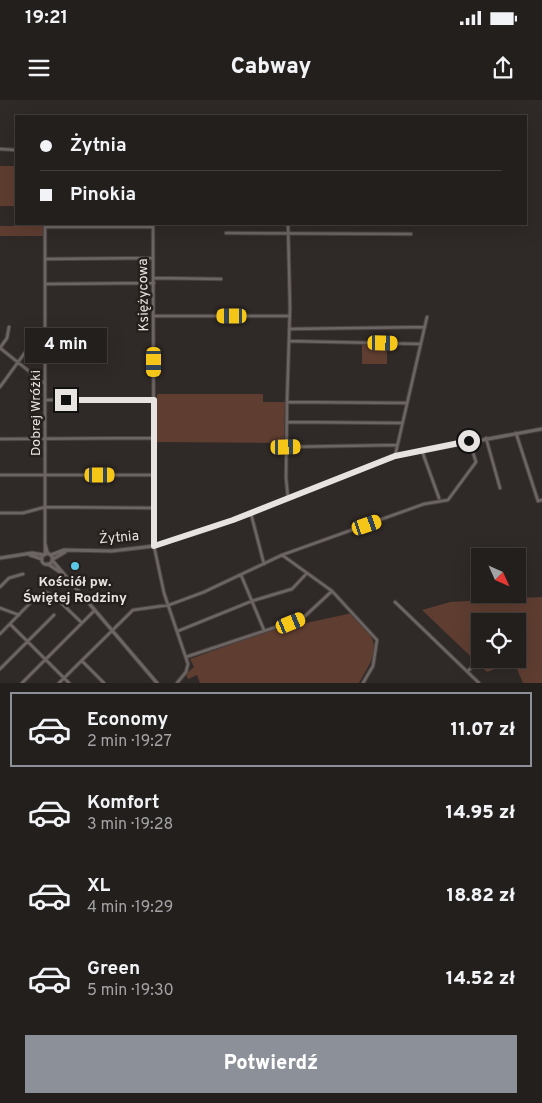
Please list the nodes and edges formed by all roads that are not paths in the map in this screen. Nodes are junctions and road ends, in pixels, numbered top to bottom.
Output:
1 (0, 149) edge
2 (15, 150) edge
3 (153, 225) edge
4 (288, 225) edge
5 (45, 226) edge
6 (226, 233) dead end
7 (288, 233) junction
8 (411, 234) dead end
9 (153, 258) junction
10 (45, 259) junction
11 (154, 278) junction
12 (221, 279) dead end
13 (154, 283) junction
14 (45, 284) junction
15 (154, 316) junction
16 (290, 316) junction
17 (427, 318) dead end
18 (9, 327) dead end
19 (425, 327) junction
20 (289, 329) junction
21 (289, 341) junction
22 (421, 344) junction
23 (29, 347) dead end
24 (0, 348) edge
25 (19, 363) junction
26 (45, 384) junction
27 (0, 387) edge
28 (45, 400) junction
29 (154, 400) junction
30 (287, 402) junction
31 (407, 403) junction
32 (287, 422) junction
33 (402, 424) junction
34 (542, 429) edge
35 (516, 433) junction
36 (0, 438) edge
37 (154, 438) junction
38 (486, 438) junction
39 (46, 439) junction
40 (469, 441) junction
41 (397, 445) junction
42 (286, 447) junction
43 (422, 451) junction
44 (395, 456) junction
45 (0, 475) edge
46 (46, 475) junction
47 (154, 475) junction
48 (500, 488) dead end
49 (288, 498) junction
50 (439, 498) dead end
51 (542, 500) edge
52 (45, 508) junction
53 (155, 508) junction
54 (0, 513) edge
55 (251, 514) junction
56 (154, 546) junction
57 (282, 555) junction
58 (48, 557) junction
59 (0, 558) edge
60 (48, 564) junction
61 (264, 564) junction
62 (23, 574) dead end
63 (307, 574) junction
64 (64, 575) junction
65 (241, 575) junction
66 (0, 587) edge
67 (332, 591) junction
68 (252, 601) junction
69 (396, 602) dead end
70 (98, 605) dead end
71 (169, 605) junction
72 (0, 608) edge
73 (94, 609) junction
74 (19, 615) junction
75 (54, 615) dead end
76 (82, 622) junction
77 (10, 624) junction
78 (112, 630) junction
79 (264, 630) junction
80 (178, 631) junction
81 (0, 634) edge
82 (28, 642) junction
83 (186, 657) junction
84 (45, 659) junction
85 (82, 661) junction
86 (471, 668) edge
87 (0, 669) edge
88 (468, 671) junction
89 (64, 678) junction
90 (22, 683) edge
91 (59, 683) edge
92 (69, 683) edge
93 (104, 683) edge
94 (157, 683) edge
95 (177, 683) edge
96 (363, 683) edge
97 (479, 683) edge

1 - 2 street
3 - 5 street
3 - 9 street, Księżycowa
4 - 7 street
5 - 10 street, Dobrej Wróżki
6 - 7 street
7 - 8 street
7 - 16 street
9 - 10 street
9 - 11 street, Księżycowa
10 - 14 street, Dobrej Wróżki
11 - 12 street
11 - 13 street, Księżycowa
13 - 14 street
13 - 15 street, Księżycowa
14 - 26 street, Dobrej Wróżki
15 - 16 street
15 - 29 street, Księżycowa
16 - 20 street
17 - 19 street
18 - 24 street
19 - 20 street
19 - 22 street
20 - 21 street
21 - 22 street
21 - 30 street
22 - 31 street
23 - 25 street
24 - 25 street
25 - 26 street
25 - 27 street
26 - 28 street, Dobrej Wróżki
28 - 29 street
28 - 39 street, Dobrej Wróżki
29 - 37 street, Księżycowa
30 - 31 street
30 - 32 street
31 - 33 street
32 - 33 street
32 - 42 street
33 - 41 street
34 - 35 street, Żytnia
35 - 38 street, Żytnia
35 - 51 street
36 - 39 street
37 - 39 street
37 - 47 street, Księżycowa
38 - 40 street, Żytnia
38 - 48 street
39 - 46 street, Dobrej Wróżki
40 - 43 street, Żytnia
40 - 57 street
41 - 42 street
41 - 44 street
42 - 49 street
43 - 44 street, Żytnia
43 - 50 street
44 - 49 street, Żytnia
45 - 46 street
46 - 47 street
46 - 52 street, Dobrej Wróżki
47 - 53 street, Księżycowa
49 - 55 street, Żytnia
52 - 53 street
52 - 54 street
52 - 58 street, Dobrej Wróżki
53 - 56 street, Księżycowa
55 - 56 street, Żytnia
55 - 61 street
56 - 58 street, Żytnia
56 - 71 street, Księżycowa
57 - 61 street
57 - 63 street
58 - 59 street
58 - 60 street
58 - 60 street
58 - 64 street
60 - 64 street
61 - 65 street
62 - 66 street
63 - 67 street
63 - 68 street
64 - 73 street
65 - 68 street
65 - 71 street
67 - 79 street
67 - 96 street
68 - 79 street
68 - 80 street
69 - 88 street
70 - 73 street
71 - 78 street
71 - 80 street, Księżycowa
72 - 74 street
73 - 76 street
73 - 78 street
74 - 76 street
74 - 77 street
75 - 82 street
76 - 84 street
77 - 81 street
77 - 82 street
78 - 85 street
78 - 94 street
79 - 83 street
80 - 83 street, Księżycowa
82 - 84 street
82 - 87 street
83 - 95 street
84 - 89 street
84 - 90 street
85 - 89 street
85 - 93 street
86 - 88 street
88 - 97 street
89 - 91 street
89 - 92 street

